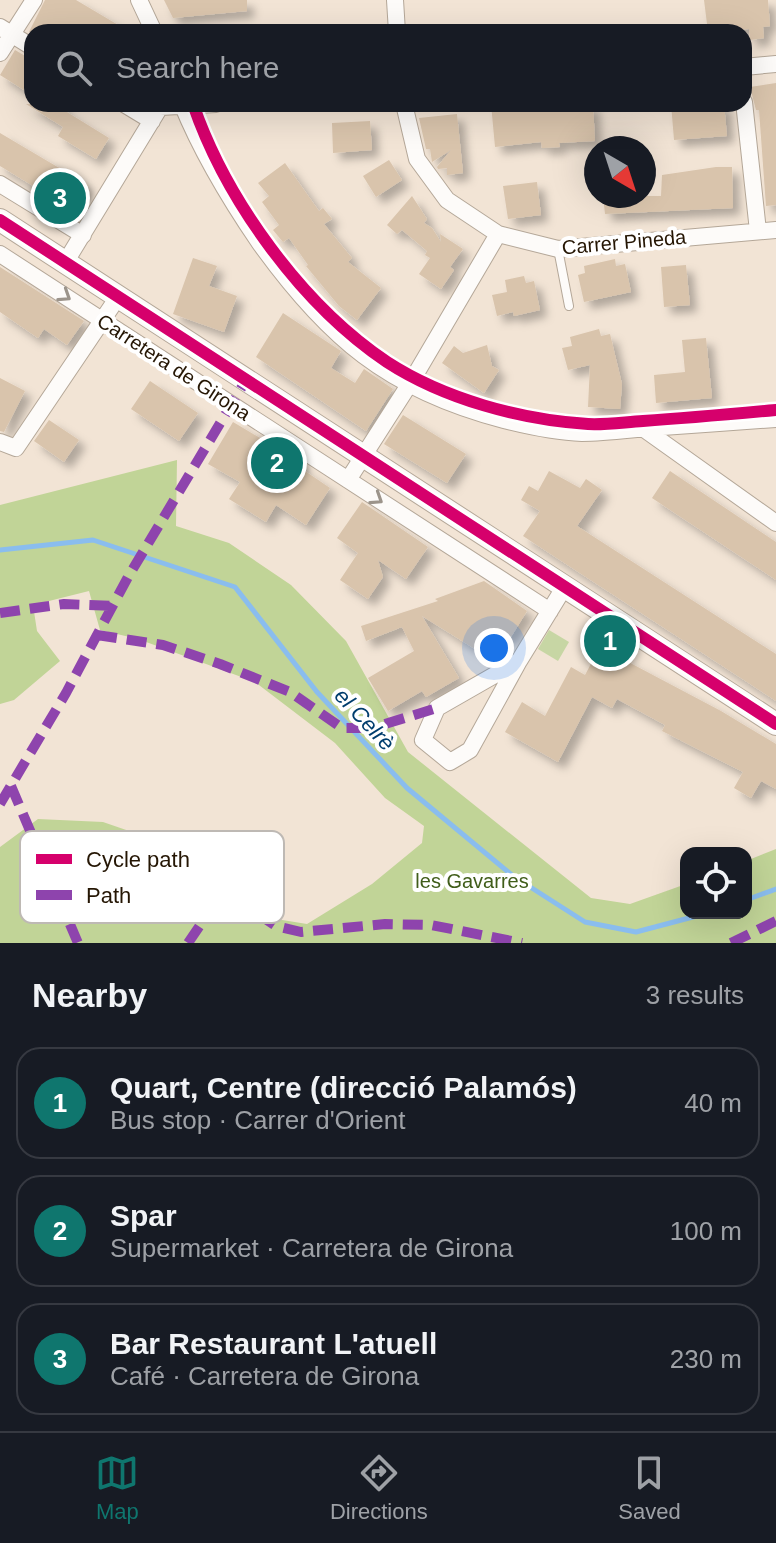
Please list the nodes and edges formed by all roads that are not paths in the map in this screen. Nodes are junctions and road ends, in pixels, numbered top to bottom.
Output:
1 (34, 0) edge
2 (139, 0) edge
3 (395, 0) edge
4 (150, 24) edge
5 (396, 24) edge
6 (6, 31) edge
7 (24, 42) edge
8 (0, 53) edge
9 (776, 64) edge
10 (752, 66) edge
11 (137, 112) edge
12 (157, 112) edge
13 (186, 112) edge
14 (406, 112) edge
15 (745, 112) edge
16 (152, 121) junction
17 (0, 184) edge
18 (0, 220) edge
19 (776, 230) edge
20 (758, 231) junction
21 (498, 234) junction
22 (83, 235) junction
23 (558, 249) junction
24 (0, 254) edge
25 (65, 263) junction
26 (118, 297) junction
27 (569, 306) dead end
28 (102, 321) junction
29 (409, 385) junction
30 (776, 419) edge
31 (644, 429) junction
32 (8, 445) edge
33 (363, 456) junction
34 (348, 480) junction
35 (776, 523) edge
36 (565, 586) junction
37 (550, 611) junction
38 (519, 661) junction
39 (776, 724) edge

1 - 6 street
2 - 4 street
3 - 5 street
6 - 7 street
6 - 8 street
9 - 10 street
11 - 16 street
12 - 16 street
13 - 29 street
14 - 21 street, Carrer Pineda
15 - 20 street
16 - 22 street
17 - 22 street
18 - 25 main road
19 - 20 street, Carrer Pineda
20 - 23 street, Carrer Pineda
21 - 23 street, Carrer Pineda
21 - 29 street
22 - 25 street
23 - 27 lane
24 -> 28 street, Carretera de Girona
25 - 26 main road
26 - 28 street
26 - 33 main road
28 - 32 street
28 - 34 street, Carretera de Girona
29 - 31 street
29 - 33 street
30 - 31 street
31 - 35 street
33 - 34 street
33 - 36 main road
34 -> 37 street, Carretera de Girona
36 - 37 street
36 - 39 main road
37 - 38 street
38 - 38 street

